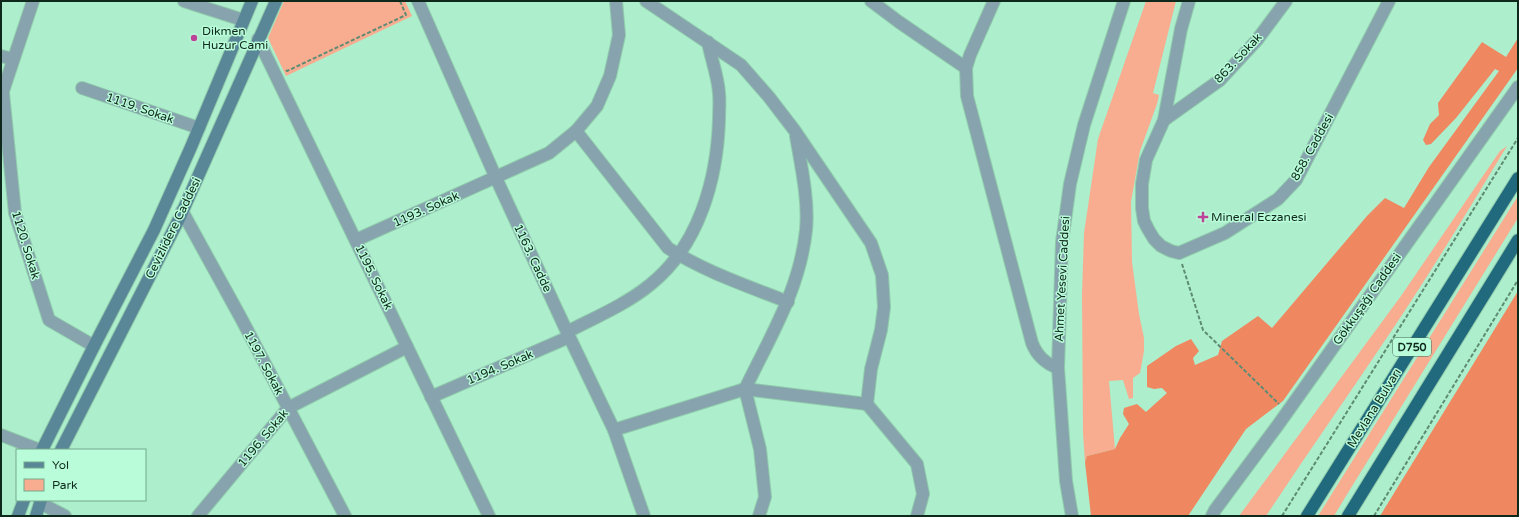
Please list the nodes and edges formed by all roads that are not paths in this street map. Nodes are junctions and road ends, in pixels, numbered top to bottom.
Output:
1 (33, 1) edge
2 (184, 1) edge
3 (252, 1) edge
4 (276, 1) edge
5 (418, 1) edge
6 (616, 1) edge
7 (646, 1) edge
8 (871, 1) edge
9 (994, 1) edge
10 (1124, 1) edge
11 (1189, 1) edge
12 (1286, 1) edge
13 (1388, 1) edge
14 (243, 20) junction
15 (258, 39) junction
16 (708, 42) junction
17 (1, 56) edge
18 (13, 59) junction
19 (966, 68) junction
20 (1518, 87) edge
21 (82, 88) dead end
22 (2, 95) edge
23 (1164, 120) junction
24 (199, 128) junction
25 (576, 131) junction
26 (795, 131) junction
27 (496, 178) junction
28 (1518, 178) edge
29 (171, 192) junction
30 (182, 211) junction
31 (356, 240) junction
32 (1518, 240) edge
33 (679, 256) junction
34 (788, 302) junction
35 (568, 335) junction
36 (94, 346) junction
37 (407, 346) junction
38 (1058, 368) junction
39 (745, 389) junction
40 (432, 397) junction
41 (867, 404) junction
42 (288, 408) junction
43 (614, 430) junction
44 (1, 435) edge
45 (38, 449) edge
46 (42, 449) edge
47 (62, 449) edge
48 (24, 501) edge
49 (40, 502) edge
50 (1211, 514) edge
51 (18, 516) edge
52 (36, 516) edge
53 (64, 516) edge
54 (198, 516) edge
55 (345, 516) edge
56 (489, 516) edge
57 (644, 516) edge
58 (759, 516) edge
59 (917, 516) edge
60 (1072, 516) edge
61 (1308, 516) edge
62 (1348, 516) edge

1 - 18 street
2 - 14 street
3 - 14 main road, Cevizlidere Caddesi
4 - 15 main road, Cevizlidere Caddesi
5 - 27 street, 1163. Cadde
6 - 25 street, 1193. Sokak
7 - 16 street
8 - 19 street
9 - 19 street
10 - 38 street, Ahmet Yesevi Caddesi
11 - 23 street
12 - 23 street, 863. Sokak
13 - 23 street, 858. Caddesi
14 - 24 main road, Cevizlidere Caddesi
15 - 30 main road, Cevizlidere Caddesi
15 - 31 street, 1195. Sokak
16 - 26 street
16 - 33 street, 1194. Sokak
17 - 18 street
18 - 22 street
19 - 38 street
20 - 50 street, Gökkuşağı Caddesi
21 - 24 street, 1119. Sokak
22 - 36 street, 1120. Sokak
24 - 29 main road, Cevizlidere Caddesi
25 - 27 street, 1193. Sokak
25 - 33 street
26 - 34 street
26 - 41 street
27 - 31 street, 1193. Sokak
27 - 35 street, 1163. Cadde
28 - 61 highway, Mevlana Bulvarı / D750
29 - 30 main road
29 - 36 main road, Cevizlidere Caddesi
30 - 42 street, 1197. Sokak
30 - 47 main road, Cevizlidere Caddesi
31 - 37 street, 1195. Sokak
32 - 62 highway, D750
33 - 34 street
33 - 35 street, 1194. Sokak
34 - 39 street
35 - 40 street, 1194. Sokak
35 - 43 street, 1163. Cadde
36 - 46 main road, Cevizlidere Caddesi
37 - 40 street, 1195. Sokak
37 - 42 street, 1196. Sokak
38 - 60 street, Ahmet Yesevi Caddesi
39 - 41 street
39 - 43 street
39 - 58 street
40 - 56 street, 1195. Sokak
41 - 59 street
42 - 54 street, 1196. Sokak
42 - 55 street, 1197. Sokak
43 - 57 street, 1163. Cadde
44 - 45 street
48 - 51 main road
49 - 52 main road
49 - 53 street

